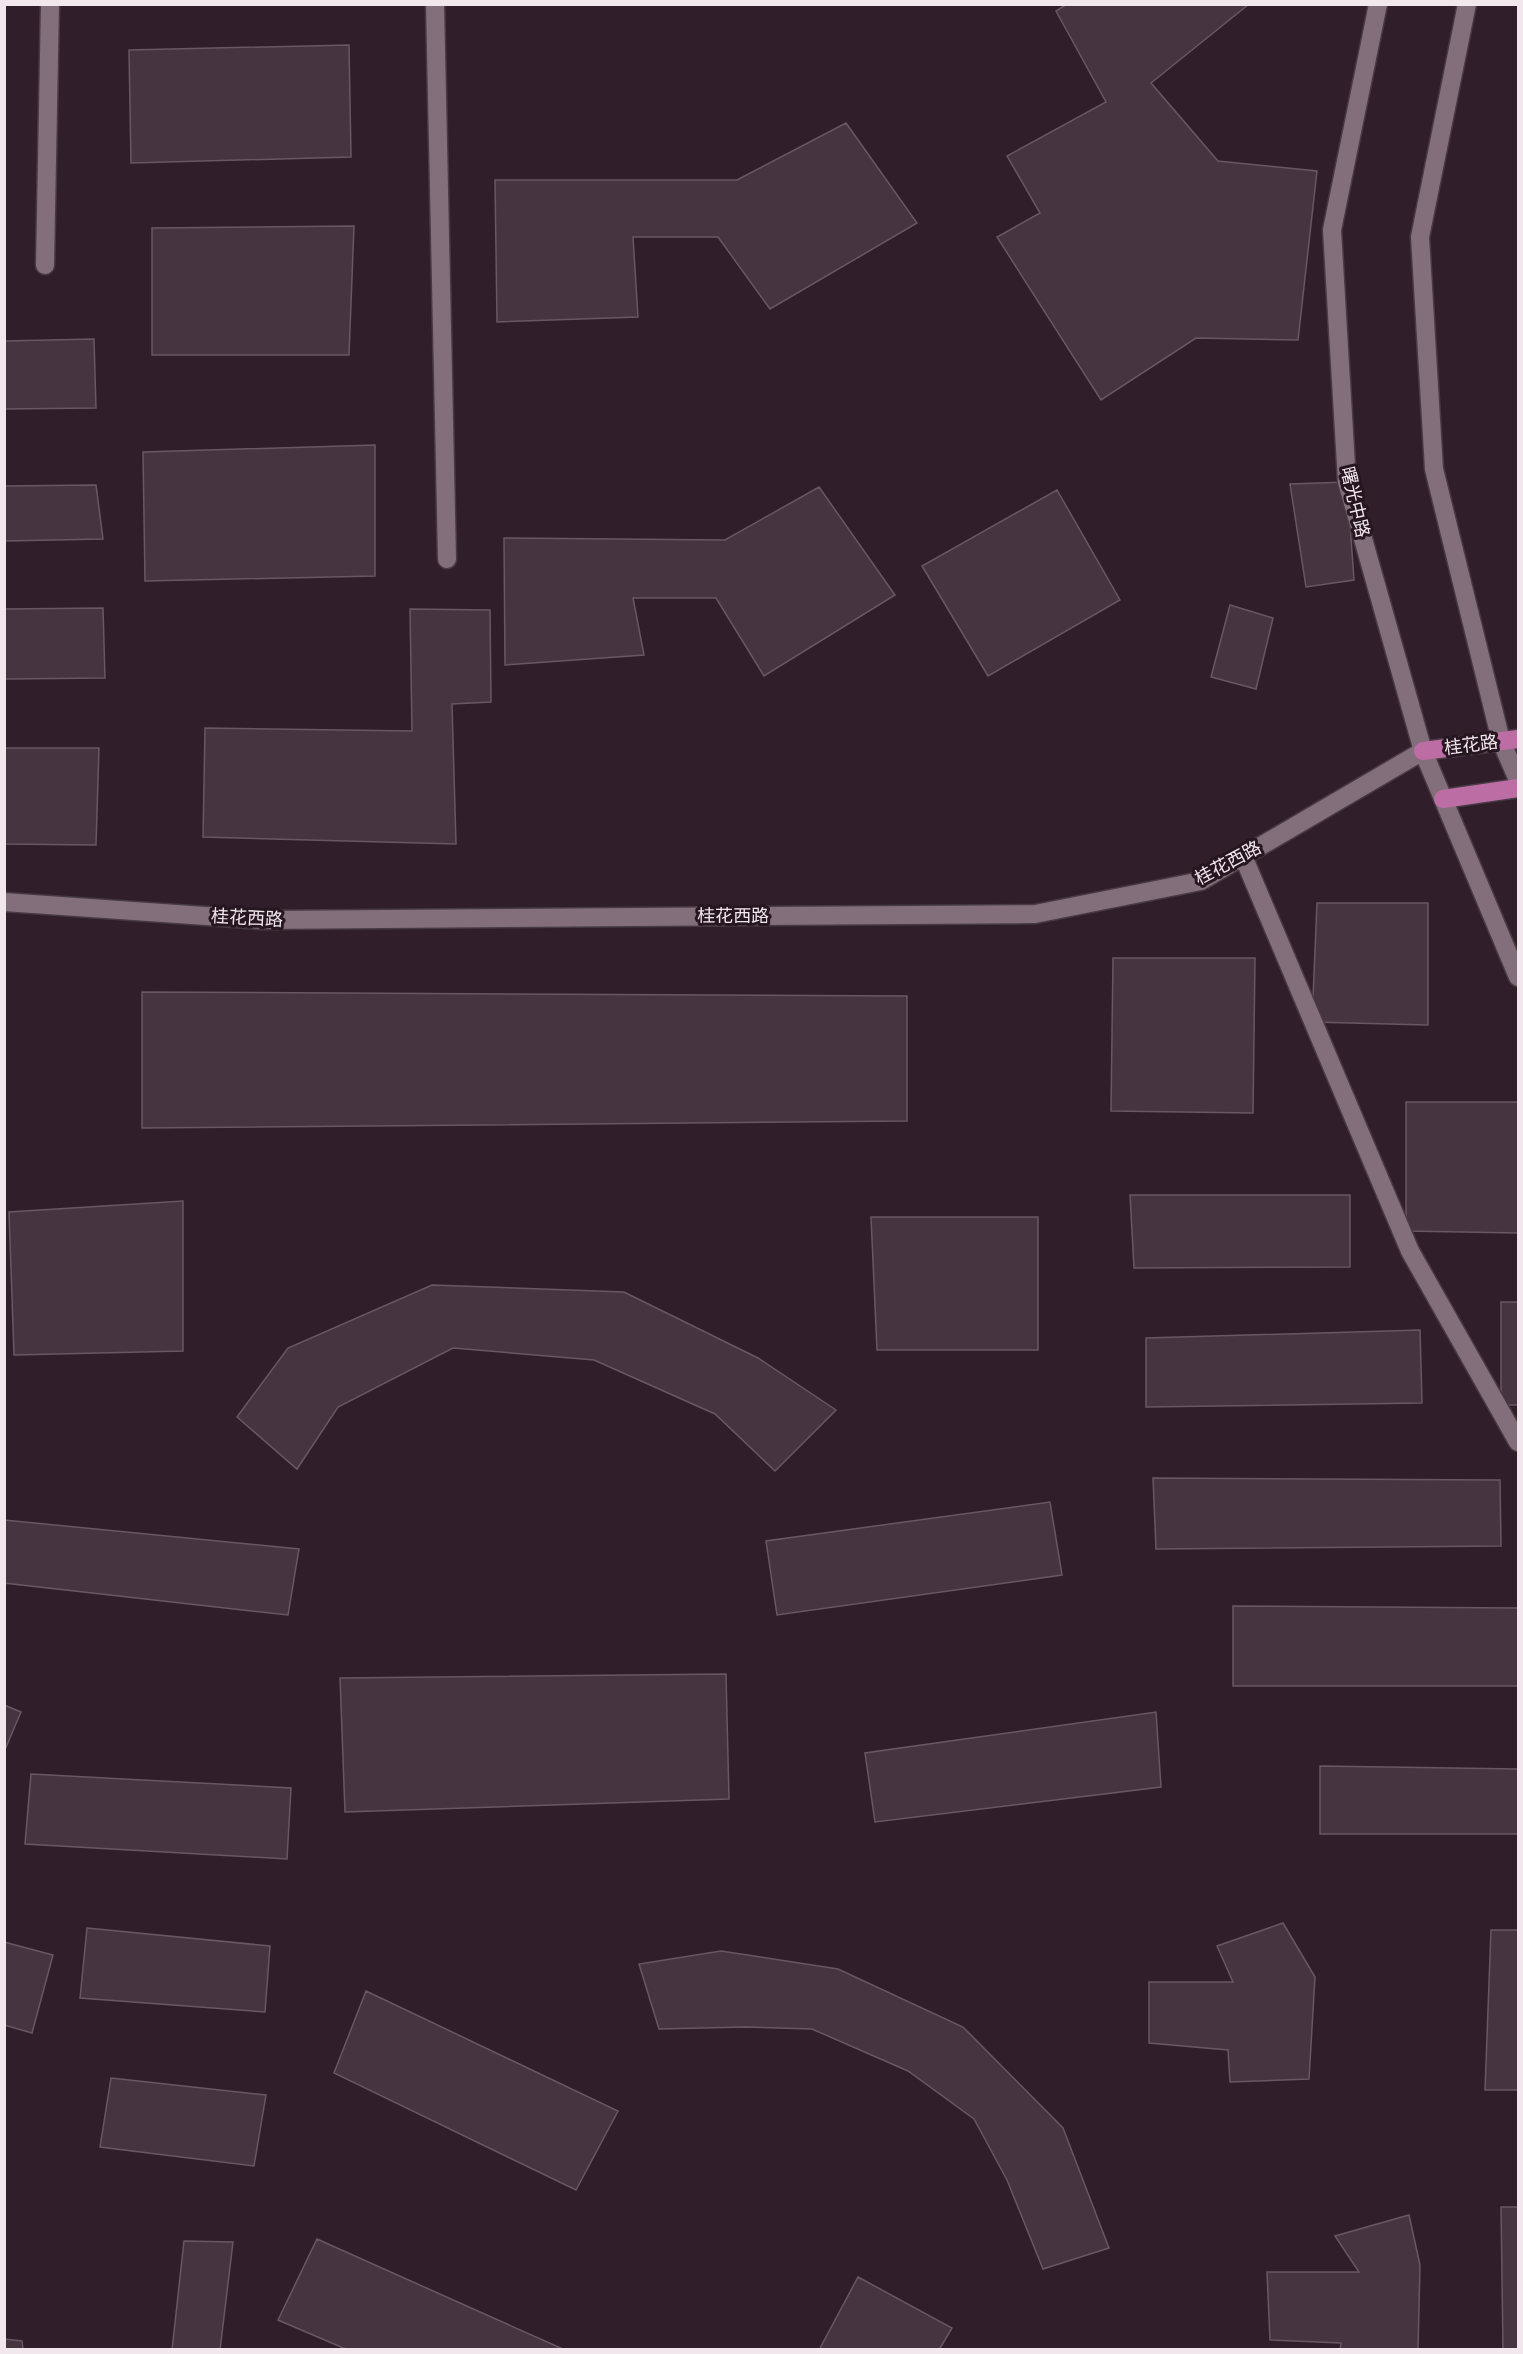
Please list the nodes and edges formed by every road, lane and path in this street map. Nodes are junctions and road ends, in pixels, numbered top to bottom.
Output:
1 (50, 4) edge
2 (435, 4) edge
3 (1378, 4) edge
4 (1467, 4) edge
5 (45, 265) dead end
6 (447, 559) dead end
7 (1510, 740) edge
8 (1423, 751) junction
9 (1518, 780) edge
10 (1518, 788) edge
11 (1443, 799) junction
12 (1243, 856) junction
13 (4, 902) edge
14 (1518, 976) edge
15 (1518, 1443) edge

1 - 5 street
2 - 6 street
3 - 8 street, 曙光中路
4 - 7 street
7 - 8 main road, 桂花路
7 - 9 street
8 - 11 street, 曙光中路
8 - 12 street, 桂花西路
10 - 11 main road
11 - 14 street, 曙光中路
12 - 13 street, 桂花西路
12 - 15 street

